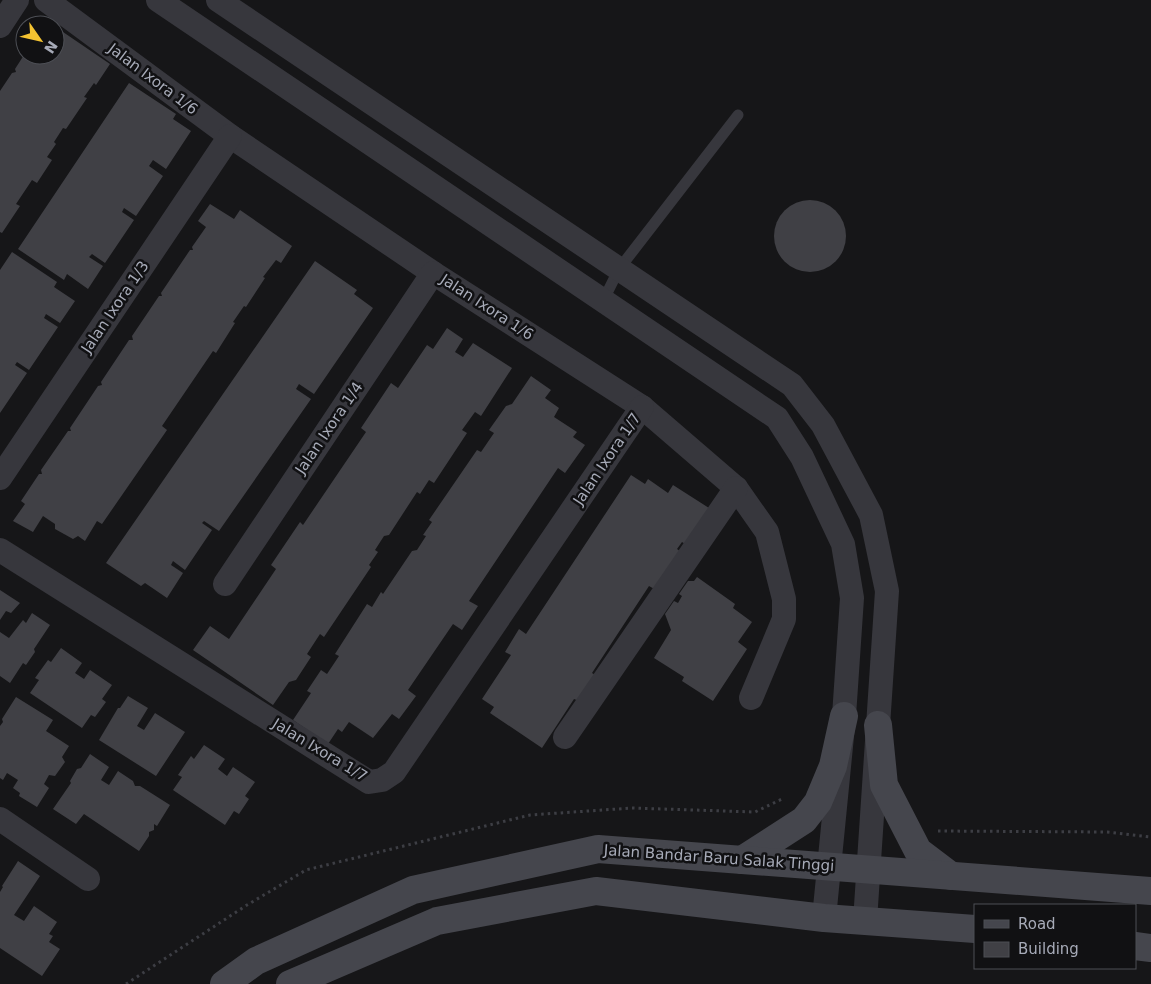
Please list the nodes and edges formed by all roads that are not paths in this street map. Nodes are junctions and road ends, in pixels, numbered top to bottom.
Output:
1 (17, 0) edge
2 (46, 0) edge
3 (158, 0) edge
4 (218, 0) edge
5 (0, 26) edge
6 (738, 115) dead end
7 (230, 136) junction
8 (619, 269) junction
9 (433, 273) junction
10 (604, 301) junction
11 (642, 407) junction
12 (0, 478) edge
13 (736, 488) junction
14 (0, 550) edge
15 (224, 584) dead end
16 (886, 592) junction
17 (852, 598) junction
18 (751, 698) dead end
19 (844, 716) junction
20 (878, 725) junction
21 (565, 737) dead end
22 (0, 819) edge
23 (742, 860) junction
24 (829, 866) junction
25 (868, 870) junction
26 (951, 876) junction
27 (88, 879) dead end
28 (1151, 891) edge
29 (824, 918) junction
30 (865, 921) junction
31 (974, 929) edge
32 (1136, 946) edge
33 (1151, 948) edge
34 (224, 984) edge
35 (290, 984) edge

1 - 5 street
2 - 7 street, Jalan Ixora 1/6
3 - 10 street
4 - 8 street
6 - 8 lane
7 - 9 street, Jalan Ixora 1/6
7 - 12 street, Jalan Ixora 1/3
8 - 10 lane
8 - 16 street
9 - 11 street, Jalan Ixora 1/6
9 - 15 street, Jalan Ixora 1/4
10 - 17 street
11 - 13 street, Jalan Ixora 1/6
11 - 14 street, Jalan Ixora 1/7
13 - 18 street, Jalan Ixora 1/6
13 - 21 street
16 - 17 street
16 - 20 street
17 - 19 street
19 - 23 main road
19 - 24 street
20 - 25 street
20 - 26 main road
22 - 27 street
23 - 24 main road, Jalan Bandar Baru Salak Tinggi
23 - 34 main road, Jalan Bandar Baru Salak Tinggi
24 - 25 main road, Jalan Bandar Baru Salak Tinggi
24 - 29 street
25 - 26 main road, Jalan Bandar Baru Salak Tinggi
25 - 30 street
26 - 28 main road, Jalan Bandar Baru Salak Tinggi
29 - 30 main road
29 - 35 main road
30 - 31 main road
32 - 33 main road

